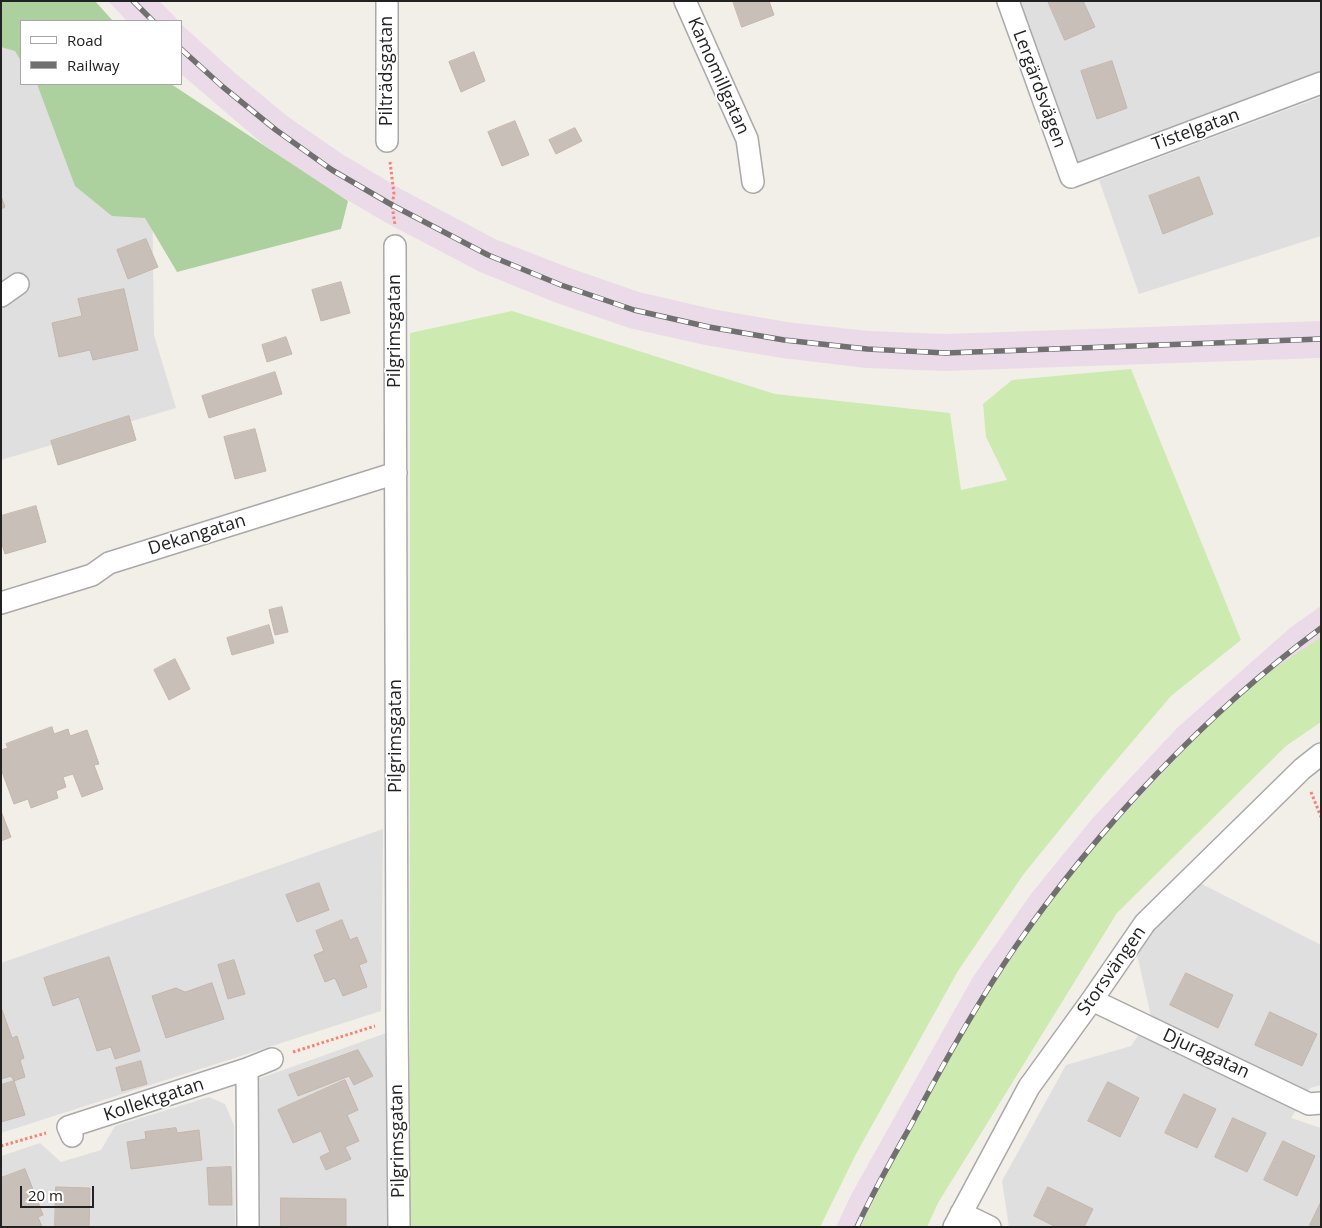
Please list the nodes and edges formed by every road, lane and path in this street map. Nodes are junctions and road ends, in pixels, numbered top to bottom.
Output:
1 (387, 1) edge
2 (685, 1) edge
3 (1008, 1) edge
4 (1321, 83) edge
5 (387, 141) joint
6 (1070, 177) joint
7 (753, 182) dead end
8 (394, 246) joint
9 (396, 473) junction
10 (1, 602) edge
11 (1321, 754) edge
12 (1092, 1000) junction
13 (397, 1018) junction
14 (272, 1059) joint
15 (247, 1069) junction
16 (1321, 1103) edge
17 (70, 1131) joint
18 (1, 1146) edge
19 (958, 1220) edge
20 (248, 1227) edge
21 (399, 1227) edge
22 (990, 1227) edge

1 - 5 street, Pilträdsgatan
2 - 7 street, Kamomillgatan
3 - 6 street, Lergärdsvägen
4 - 6 street, Tistelgatan
5 - 8 path
8 - 9 street, Pilgrimsgatan
9 - 10 street, Dekangatan
9 - 13 street, Pilgrimsgatan
11 - 12 street, Storsvängen
12 - 16 street, Djuragatan
12 - 19 street, Storsvängen
13 - 14 path
13 - 21 street, Pilgrimsgatan
14 - 15 street, Kollektgatan
15 - 17 street, Kollektgatan
15 - 20 street
17 - 18 path
19 - 22 street

